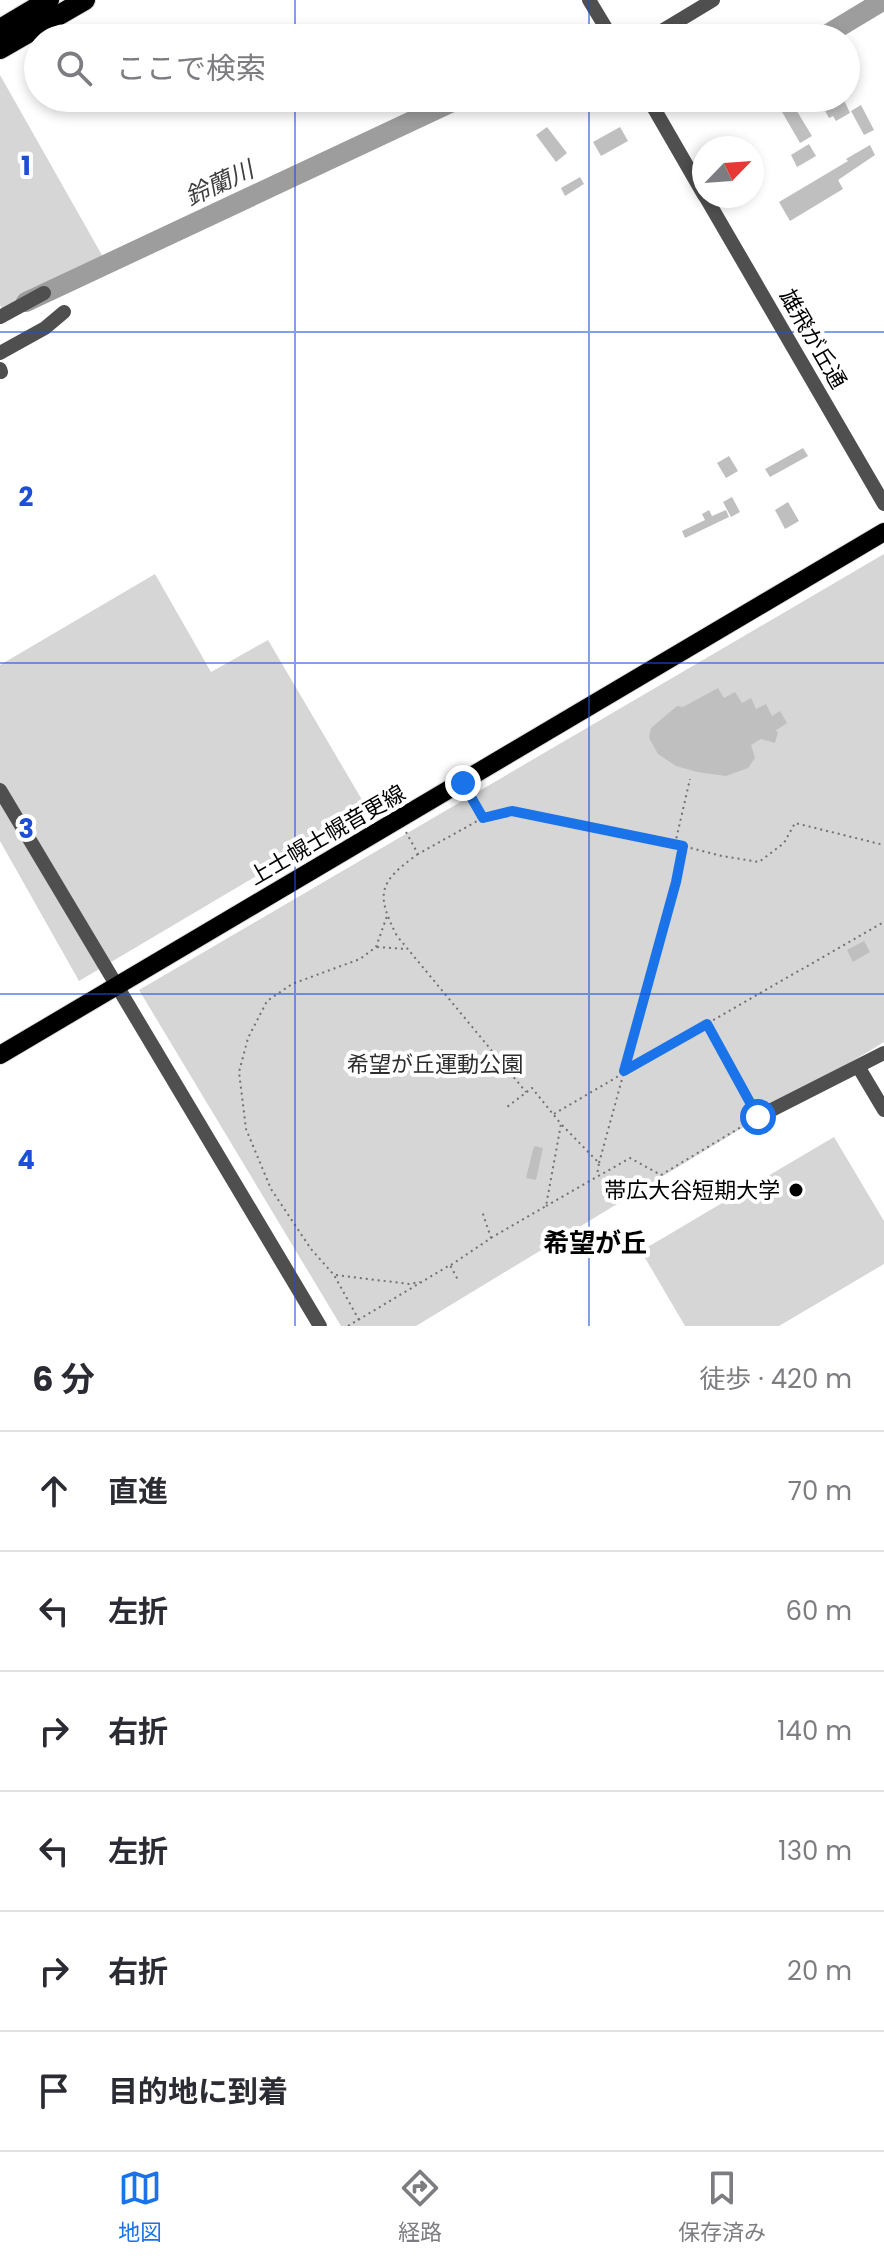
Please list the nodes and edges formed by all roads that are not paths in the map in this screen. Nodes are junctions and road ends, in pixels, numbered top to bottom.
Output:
1 (49, 0) edge
2 (85, 0) edge
3 (589, 0) edge
4 (713, 0) edge
5 (43, 24) edge
6 (604, 24) edge
7 (673, 24) edge
8 (0, 29) edge
9 (24, 35) edge
10 (0, 49) edge
11 (656, 112) edge
12 (692, 174) edge
13 (712, 208) edge
14 (44, 293) dead end
15 (64, 312) dead end
16 (0, 317) edge
17 (0, 353) edge
18 (884, 504) edge
19 (884, 532) edge
20 (0, 790) edge
21 (117, 986) junction
22 (884, 1053) edge
23 (0, 1055) edge
24 (859, 1068) junction
25 (884, 1110) edge
26 (758, 1117) road end
27 (320, 1326) edge

1 - 8 highway
2 - 5 highway
3 - 6 street
4 - 7 street
9 - 10 highway
11 - 12 street, 雄飛が丘通
13 - 18 street, 雄飛が丘通
14 - 16 street
15 - 17 street
19 - 21 main road, 上士幌士幌音更線
20 - 21 street
21 - 23 main road, 上士幌士幌音更線
21 - 27 street
22 - 24 street
24 - 25 street
24 - 26 street

